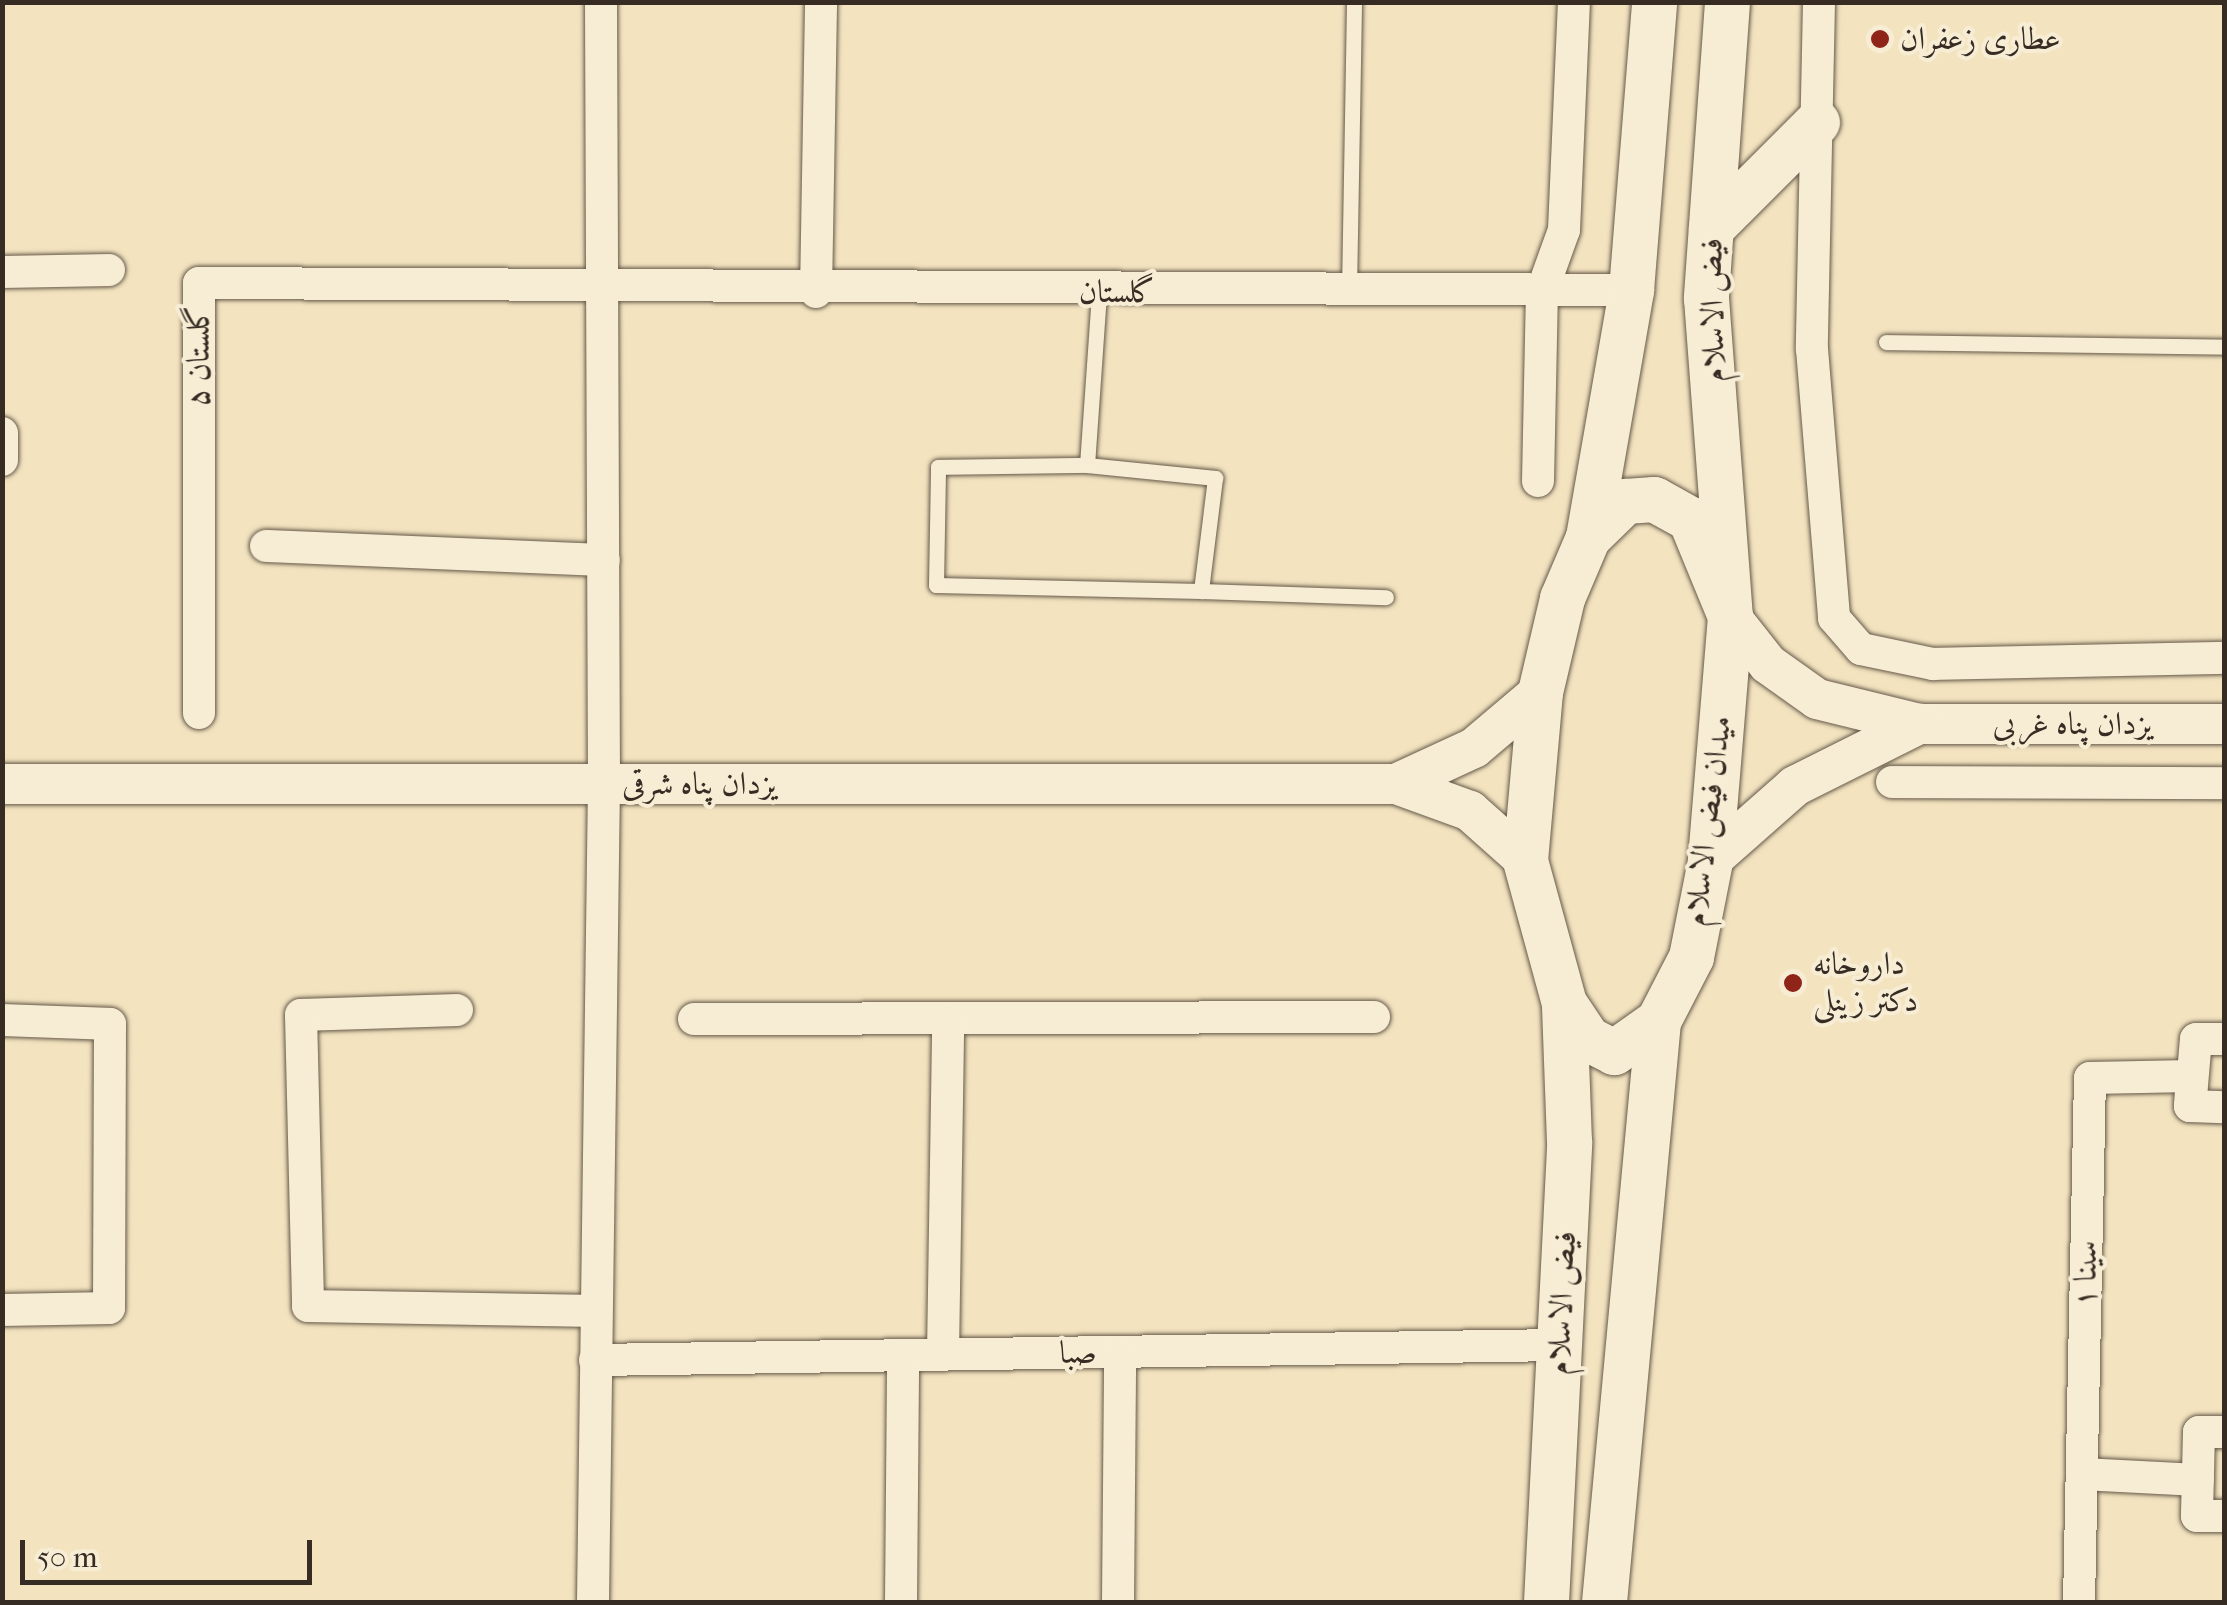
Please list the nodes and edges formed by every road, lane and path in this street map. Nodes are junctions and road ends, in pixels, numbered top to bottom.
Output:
1 (601, 2) edge
2 (821, 2) edge
3 (1354, 2) edge
4 (1574, 2) edge
5 (1654, 2) edge
6 (1727, 2) edge
7 (1819, 2) edge
8 (1817, 122) junction
9 (1711, 228) junction
10 (109, 270) dead end
11 (2, 272) edge
12 (1542, 290) junction
13 (1631, 290) junction
14 (1349, 291) junction
15 (602, 292) junction
16 (816, 292) junction
17 (1100, 292) junction
18 (1886, 342) dead end
19 (2224, 347) edge
20 (2, 433) edge
21 (2, 460) edge
22 (1087, 466) junction
23 (1538, 481) dead end
24 (1588, 537) junction
25 (266, 546) dead end
26 (604, 560) junction
27 (1201, 591) junction
28 (1386, 596) dead end
29 (1730, 616) junction
30 (2224, 658) edge
31 (1540, 692) junction
32 (198, 713) dead end
33 (1919, 724) junction
34 (2224, 724) edge
35 (1892, 782) dead end
36 (2224, 783) edge
37 (2, 784) edge
38 (604, 784) junction
39 (1396, 784) junction
40 (1525, 860) junction
41 (1710, 861) junction
42 (1564, 1003) junction
43 (457, 1010) dead end
44 (1374, 1017) dead end
45 (694, 1019) dead end
46 (2, 1020) edge
47 (948, 1020) junction
48 (1658, 1021) junction
49 (2224, 1039) edge
50 (2190, 1106) junction
51 (2224, 1106) edge
52 (2, 1310) edge
53 (596, 1311) junction
54 (1560, 1345) junction
55 (1120, 1352) junction
56 (943, 1354) junction
57 (903, 1355) junction
58 (595, 1360) junction
59 (2224, 1432) edge
60 (2082, 1474) junction
61 (2198, 1480) junction
62 (2224, 1516) edge
63 (593, 1602) edge
64 (901, 1602) edge
65 (1118, 1602) edge
66 (1546, 1602) edge
67 (1604, 1602) edge
68 (2079, 1602) edge

1 - 15 street
2 - 16 street
3 - 14 lane
4 - 12 street
5 - 13 main road
6 - 9 main road, فیض الاسلام
7 - 8 street
8 - 9 main road
8 - 30 street
9 - 29 main road, فیض الاسلام
10 - 11 street
12 - 13 street, گلستان
12 - 14 street, گلستان
12 - 23 street
13 - 24 main road
14 - 17 street, گلستان
15 - 16 street, گلستان
15 - 26 street
15 - 32 street, گلستان ۵
16 - 17 street, گلستان
17 - 22 lane
18 - 19 lane
20 - 21 street
22 - 27 lane
22 - 27 lane
24 - 29 main road, میدان فیض الاسلام
24 - 31 main road, میدان فیض الاسلام
25 - 26 street
26 - 38 street
27 - 28 lane
29 - 33 street, یزدان پناه غربی
29 - 41 main road, میدان فیض الاسلام
31 - 39 street, یزدان پناه شرقی
31 - 40 main road, میدان فیض الاسلام
33 - 34 street, یزدان پناه غربی
33 - 41 street, یزدان پناه غربی
35 - 36 street
37 - 38 street, یزدان پناه شرقی
38 - 39 street, یزدان پناه شرقی
38 - 53 street
39 - 40 street, یزدان پناه شرقی
40 - 42 main road, میدان فیض الاسلام
41 - 48 main road, میدان فیض الاسلام
42 - 48 main road, میدان فیض الاسلام
42 - 54 main road, فیض الاسلام
43 - 53 street
44 - 47 street
45 - 47 street
46 - 52 street
47 - 56 street
48 - 67 main road, فیض الاسلام
49 - 50 street
50 - 51 street
50 - 60 street, سینا ۱
53 - 58 street
54 - 55 street, صبا
54 - 66 main road, فیض الاسلام
55 - 56 street, صبا
55 - 65 street
56 - 57 street, صبا
57 - 58 street, صبا
57 - 64 street
58 - 63 street
59 - 61 street
60 - 61 street
60 - 68 street, سینا ۱
61 - 62 street

